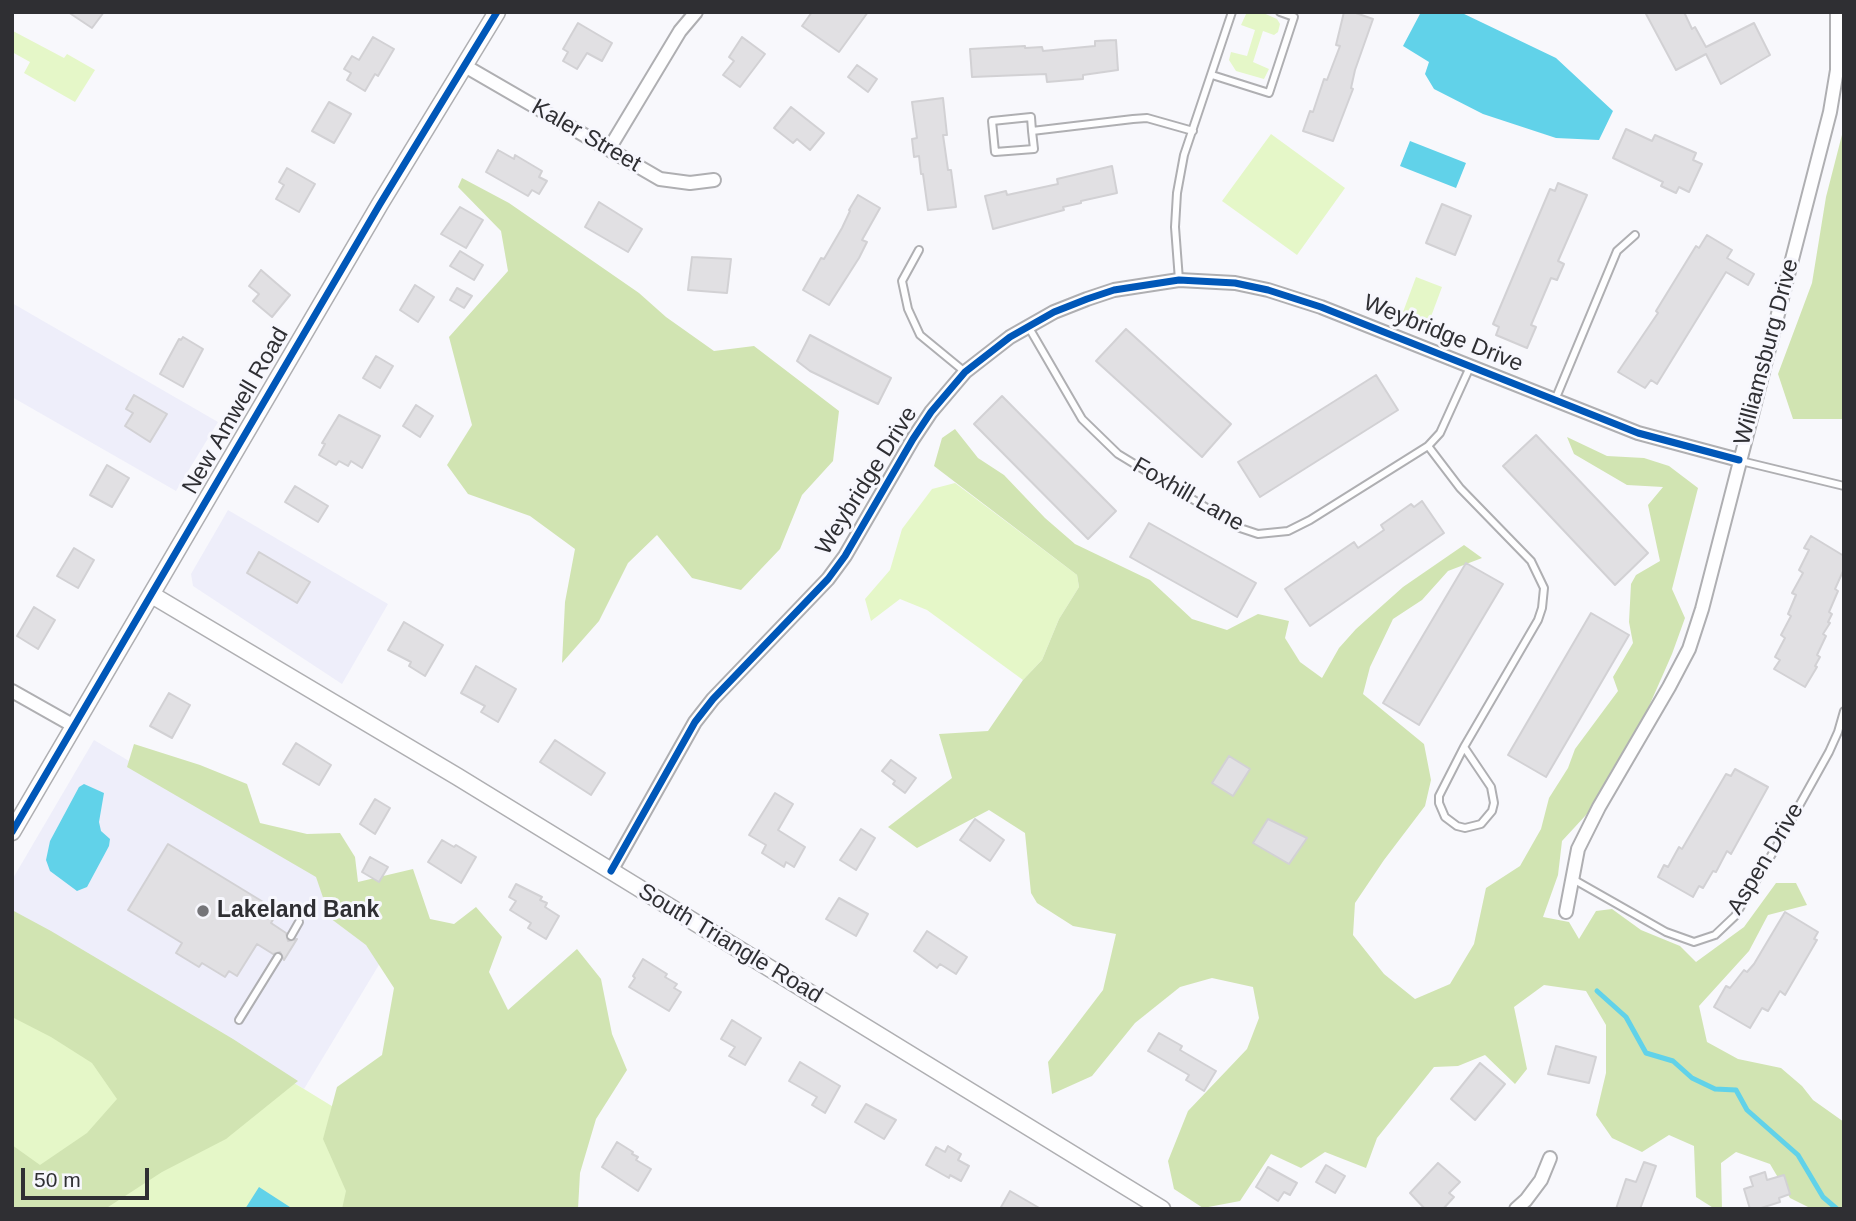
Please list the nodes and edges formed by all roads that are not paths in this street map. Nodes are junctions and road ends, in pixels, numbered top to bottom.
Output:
1 (497, 12) edge
2 (696, 12) edge
3 (1232, 12) edge
4 (1280, 12) edge
5 (1837, 12) edge
6 (465, 66) junction
7 (1212, 75) junction
8 (1032, 131) junction
9 (1193, 131) junction
10 (609, 149) junction
11 (714, 180) dead end
12 (1635, 235) dead end
13 (919, 250) dead end
14 (1179, 280) junction
15 (1028, 327) junction
16 (1470, 367) junction
17 (965, 372) junction
18 (1555, 400) junction
19 (1428, 446) junction
20 (1740, 460) junction
21 (1844, 486) edge
22 (152, 595) junction
23 (12, 691) edge
24 (1844, 711) edge
25 (74, 726) junction
26 (1464, 747) junction
27 (12, 832) edge
28 (611, 871) junction
29 (1571, 878) junction
30 (1566, 912) dead end
31 (299, 922) dead end
32 (291, 936) dead end
33 (278, 957) dead end
34 (239, 1020) dead end
35 (1550, 1158) dead end
36 (1162, 1209) edge
37 (1516, 1209) edge

1 - 6 street, New Amwell Road
2 - 10 street
3 - 7 lane
4 - 7 lane
5 - 20 street, Williamsburg Drive
6 - 10 street, Kaler Street
6 - 22 street, New Amwell Road
7 - 9 lane
8 - 8 lane
8 - 9 lane
9 - 14 lane
10 - 11 street, Kaler Street
12 - 18 lane
13 - 17 lane
14 - 15 street, Weybridge Drive
14 - 16 street, Weybridge Drive
15 - 17 street, Weybridge Drive
15 - 19 lane, Foxhill Lane
16 - 18 street, Weybridge Drive
16 - 19 lane, Foxhill Lane
17 - 28 street, Weybridge Drive
18 - 20 street, Weybridge Drive
19 - 26 lane
20 - 21 lane
20 - 29 street, Williamsburg Drive
22 - 25 street, New Amwell Road
22 - 28 street, South Triangle Road
23 - 25 street
24 - 29 lane, Aspen Drive
25 - 27 street, New Amwell Road
26 - 26 lane
28 - 36 street, South Triangle Road
29 - 30 street, Williamsburg Drive
31 - 32 lane
33 - 34 lane
35 - 37 street

